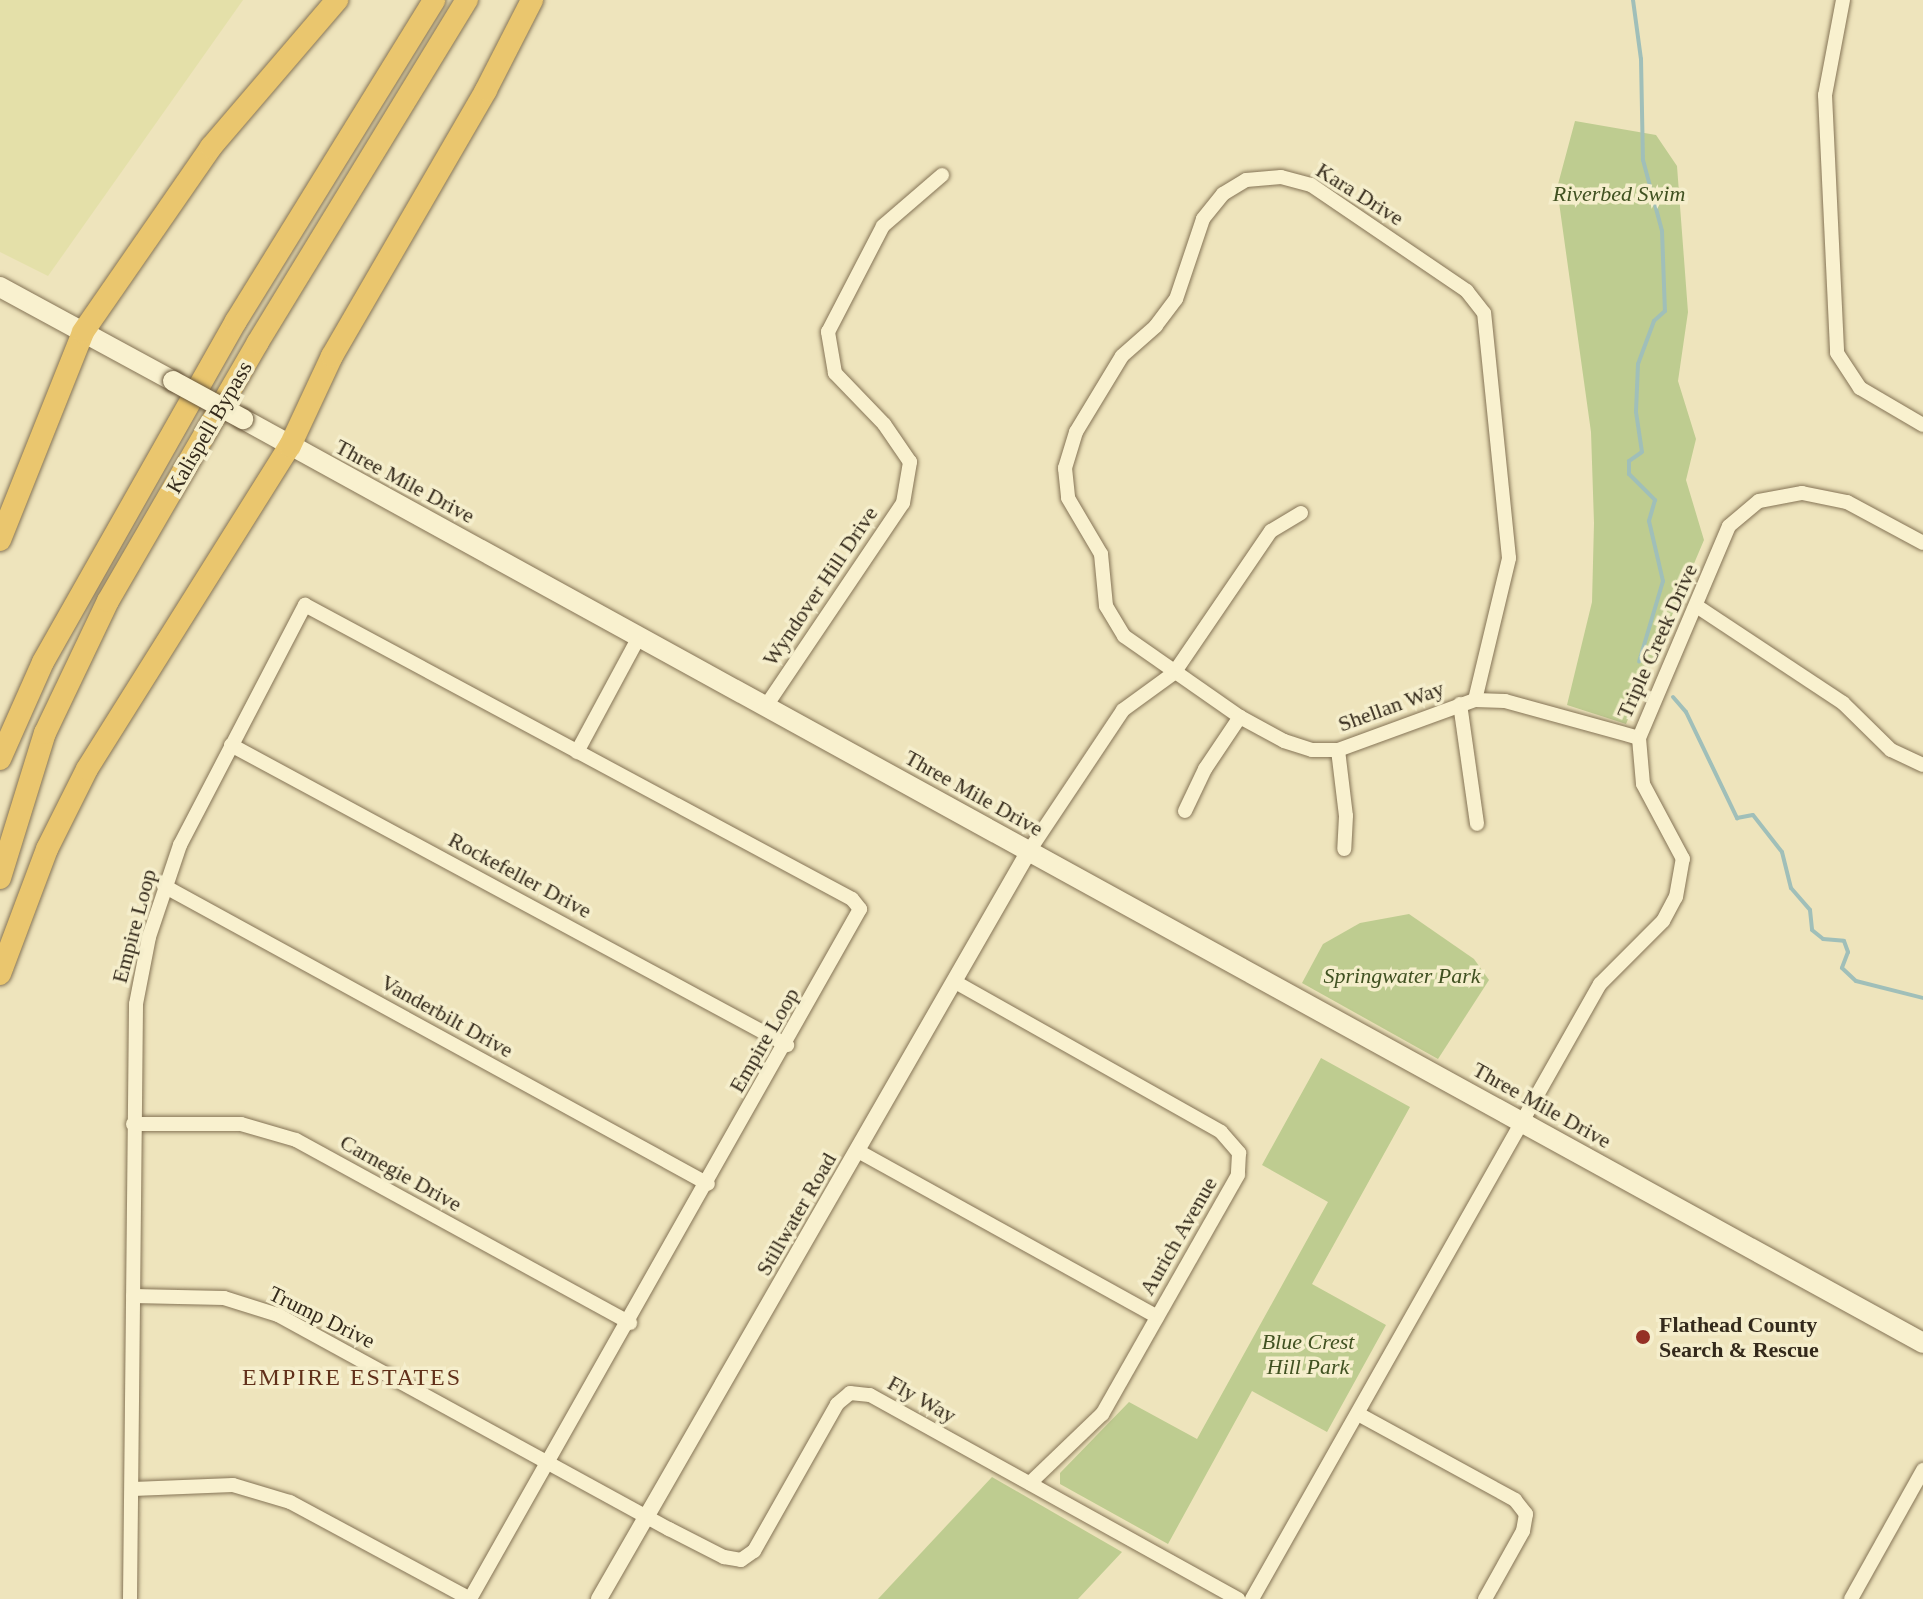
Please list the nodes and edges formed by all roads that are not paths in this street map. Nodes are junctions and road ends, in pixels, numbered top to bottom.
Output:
1 (337, 0) edge
2 (434, 0) edge
3 (467, 0) edge
4 (532, 0) edge
5 (1843, 0) edge
6 (942, 175) dead end
7 (0, 287) edge
8 (83, 332) junction
9 (1923, 425) edge
10 (290, 446) junction
11 (1301, 513) dead end
12 (0, 540) edge
13 (1923, 543) edge
14 (1698, 607) junction
15 (640, 635) junction
16 (1174, 673) junction
17 (1475, 700) junction
18 (1460, 704) junction
19 (766, 706) junction
20 (1240, 717) junction
21 (1639, 738) junction
22 (231, 745) junction
23 (1338, 750) junction
24 (577, 752) junction
25 (0, 759) edge
26 (1923, 765) edge
27 (1185, 811) dead end
28 (1477, 824) dead end
29 (1344, 849) dead end
30 (1029, 851) junction
31 (0, 878) edge
32 (164, 886) junction
33 (0, 974) edge
34 (957, 983) junction
35 (787, 1045) junction
36 (1519, 1120) junction
37 (133, 1124) junction
38 (858, 1151) junction
39 (708, 1184) junction
40 (133, 1296) junction
41 (1157, 1317) junction
42 (630, 1323) junction
43 (1923, 1343) edge
44 (1360, 1415) junction
45 (551, 1463) junction
46 (1923, 1470) edge
47 (1030, 1483) junction
48 (133, 1489) junction
49 (647, 1516) junction
50 (130, 1599) edge
51 (470, 1599) edge
52 (599, 1599) edge
53 (1238, 1599) edge
54 (1252, 1599) edge
55 (1485, 1599) edge
56 (1851, 1599) edge

1 - 8 highway
2 - 25 highway, Kalispell Bypass
3 - 31 highway, Kalispell Bypass
4 - 10 highway
5 - 9 street
6 - 19 street, Wyndover Hill Drive
7 - 8 main road, Three Mile Drive
8 - 10 main road, Three Mile Drive, bridge
8 - 12 highway
10 - 15 main road, Three Mile Drive
10 - 33 highway
11 - 16 street
13 - 14 street, Triple Creek Drive
14 - 21 street, Triple Creek Drive
14 - 26 street
15 - 19 main road, Three Mile Drive
15 - 24 street
16 - 17 street, Kara Drive
16 - 20 street, Shellan Way
16 - 30 street
17 - 18 street, Shellan Way
17 - 21 street, Shellan Way
18 - 23 street, Shellan Way
18 - 28 street
19 - 30 main road, Three Mile Drive
20 - 23 street, Shellan Way
20 - 27 street
21 - 36 street, Triple Creek Drive
22 - 24 street, Empire Loop
22 - 32 street, Empire Loop
22 - 35 street, Rockefeller Drive
23 - 29 street
24 - 35 street, Empire Loop
30 - 34 street, Stillwater Road
30 - 36 main road, Three Mile Drive
32 - 37 street, Empire Loop
32 - 39 street, Vanderbilt Drive
34 - 38 street, Stillwater Road
34 - 41 street, Aurich Avenue
35 - 39 street, Empire Loop
36 - 43 main road, Three Mile Drive
36 - 44 street, Triple Creek Drive
37 - 40 street, Empire Loop
37 - 42 street, Carnegie Drive
38 - 41 street
38 - 49 street, Stillwater Road
39 - 42 street, Empire Loop
40 - 45 street, Trump Drive
40 - 48 street, Empire Loop
41 - 47 street, Aurich Avenue
42 - 45 street, Empire Loop
44 - 54 street, Triple Creek Drive
44 - 55 street
45 - 49 street, Trump Drive
45 - 51 street, Empire Loop
46 - 56 street
47 - 49 street, Fly Way
47 - 53 street, Fly Way
48 - 50 street, Empire Loop
48 - 51 street
49 - 52 street, Stillwater Road

